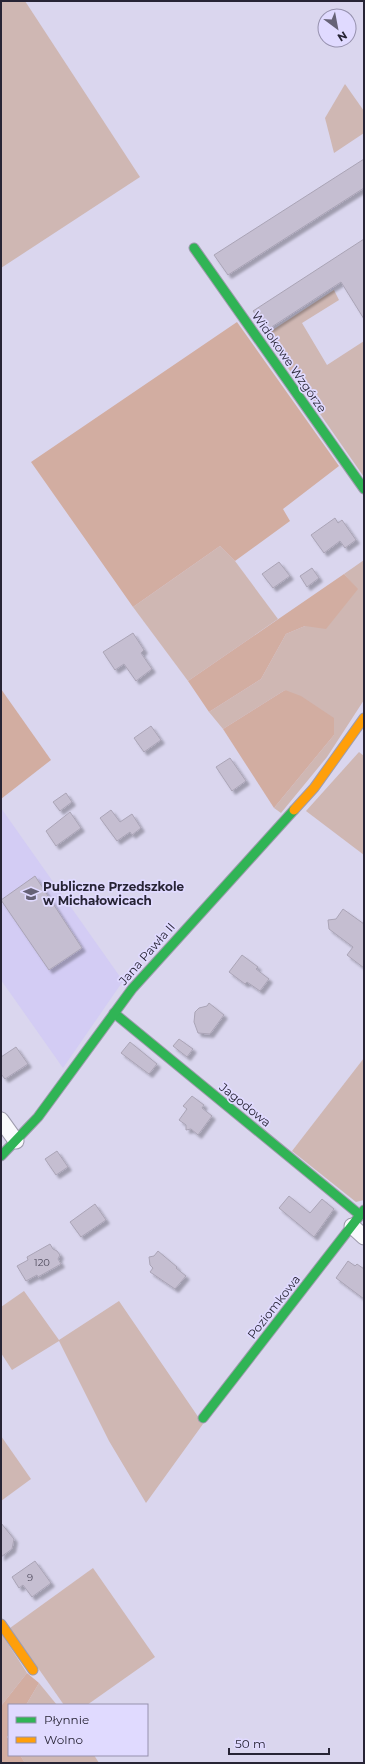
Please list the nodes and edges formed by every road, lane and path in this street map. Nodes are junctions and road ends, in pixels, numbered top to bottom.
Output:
1 (194, 248) dead end
2 (364, 489) edge
3 (364, 718) edge
4 (114, 1013) junction
5 (1, 1120) edge
6 (16, 1141) junction
7 (1, 1156) edge
8 (359, 1217) edge
9 (364, 1237) edge
10 (203, 1418) dead end
11 (1, 1624) edge
12 (33, 1670) dead end

1 - 2 street, Widokowe Wzgórze
3 - 4 street, Jana Pawła II
4 - 6 street, Jana Pawła II
4 - 8 street, Jagodowa
5 - 6 street
6 - 7 street, Jana Pawła II
8 - 9 street
8 - 10 street, Poziomkowa
11 - 12 street

